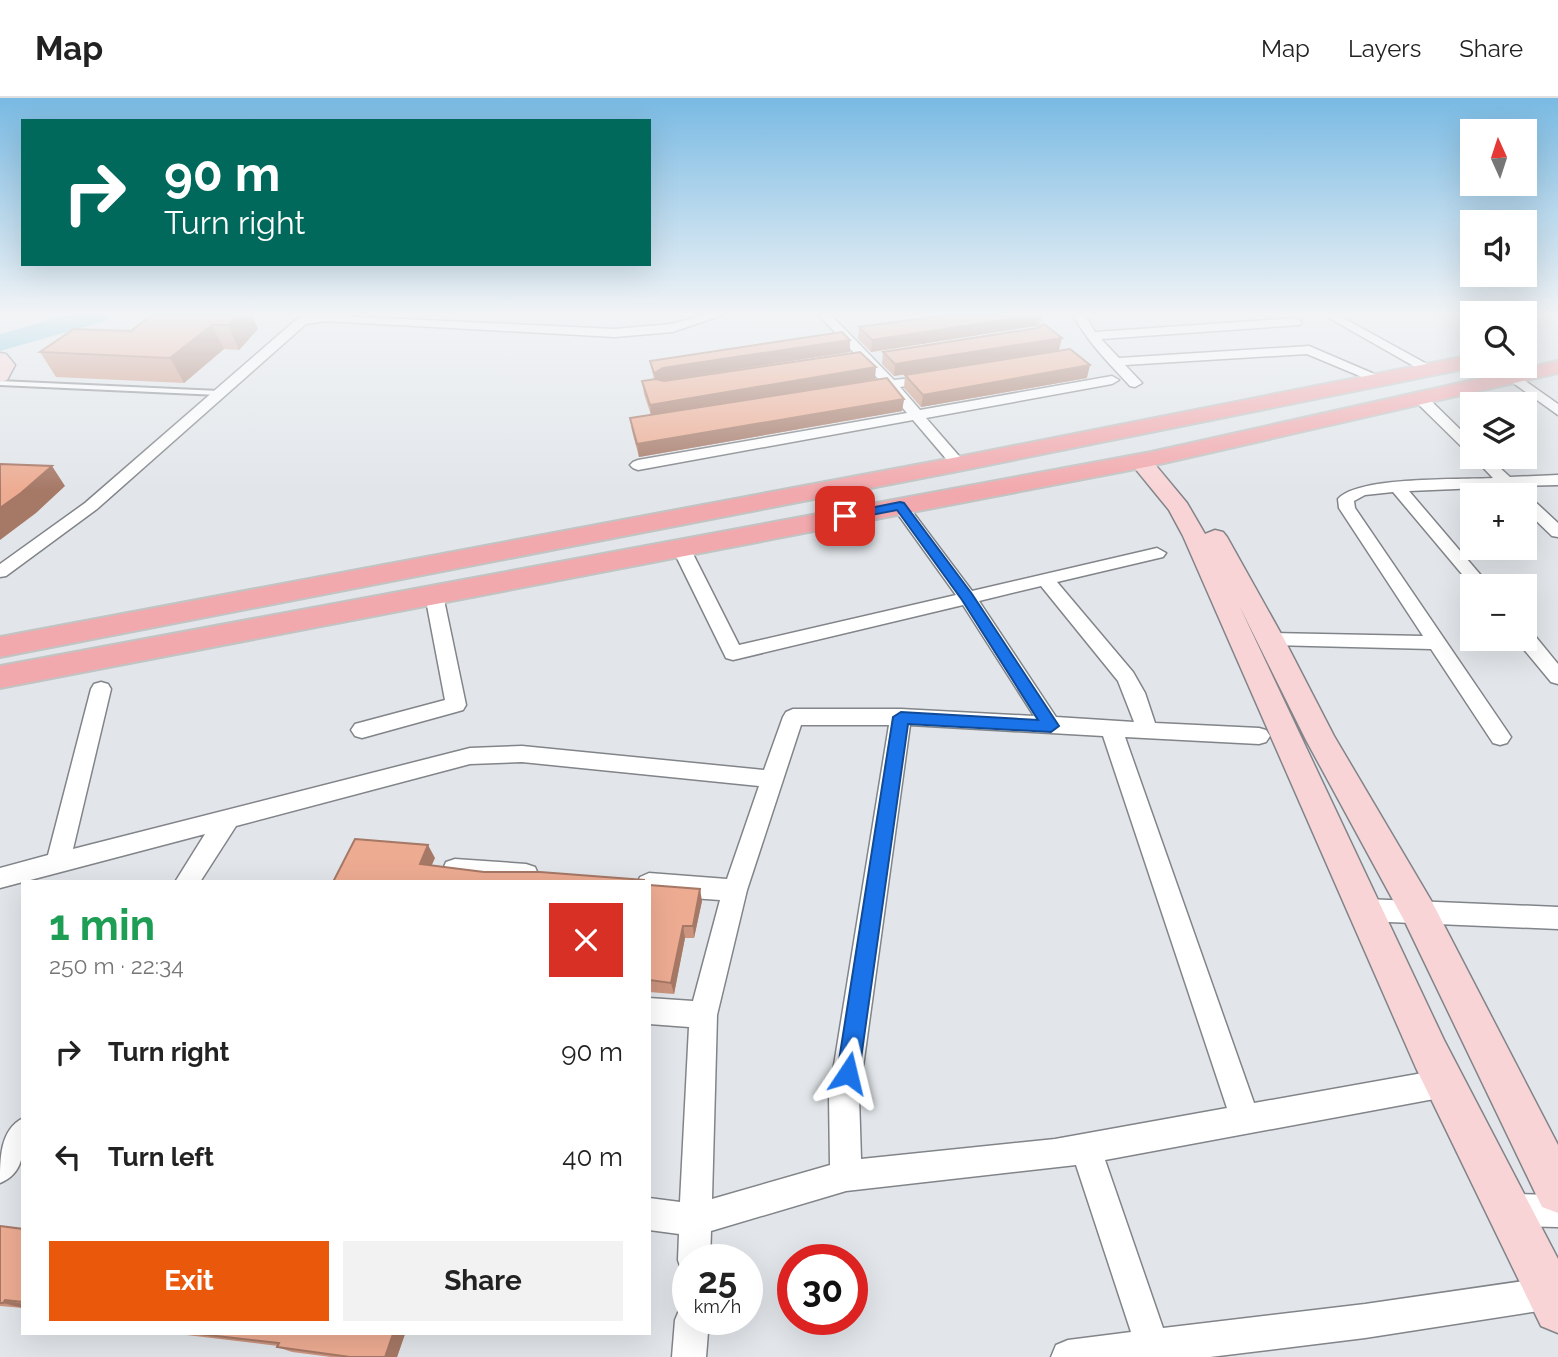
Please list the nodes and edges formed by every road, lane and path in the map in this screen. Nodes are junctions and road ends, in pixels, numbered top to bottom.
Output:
1 (37, 374) edge
2 (240, 374) edge
3 (879, 374) edge
4 (1125, 374) edge
5 (1366, 374) edge
6 (1405, 374) edge
7 (944, 376) edge
8 (1510, 378) edge
9 (1515, 378) edge
10 (1379, 379) junction
11 (1112, 380) dead end
12 (1135, 383) dead end
13 (891, 385) junction
14 (850, 391) edge
15 (219, 393) junction
16 (1420, 398) junction
17 (1558, 411) edge
18 (918, 416) junction
19 (1460, 437) edge
20 (1150, 459) junction
21 (958, 464) junction
22 (638, 465) dead end
23 (1492, 469) edge
24 (1558, 480) edge
25 (1507, 483) edge
26 (1537, 485) edge
27 (1397, 487) junction
28 (1460, 489) edge
29 (900, 506) junction
30 (1537, 512) edge
31 (1558, 532) edge
32 (681, 548) junction
33 (1157, 553) dead end
34 (0, 572) edge
35 (1472, 574) edge
36 (1045, 579) junction
37 (434, 595) junction
38 (967, 597) junction
39 (1271, 639) junction
40 (1435, 643) junction
41 (1537, 644) edge
42 (0, 647) edge
43 (1558, 650) edge
44 (1537, 651) edge
45 (0, 677) edge
46 (1558, 677) edge
47 (101, 689) dead end
48 (901, 717) junction
49 (1051, 726) junction
50 (1111, 729) junction
51 (362, 730) dead end
52 (1147, 730) junction
53 (1259, 736) dead end
54 (1500, 737) dead end
55 (772, 779) junction
56 (228, 819) junction
57 (58, 863) junction
58 (455, 869) edge
59 (547, 876) edge
60 (0, 878) edge
61 (188, 880) edge
62 (651, 884) edge
63 (735, 890) junction
64 (1365, 911) junction
65 (1419, 913) junction
66 (1558, 918) edge
67 (651, 1011) edge
68 (703, 1015) junction
69 (1445, 1083) junction
70 (1245, 1119) junction
71 (21, 1136) edge
72 (1086, 1148) junction
73 (0, 1168) edge
74 (846, 1176) junction
75 (1558, 1191) edge
76 (1511, 1210) junction
77 (1558, 1211) edge
78 (651, 1214) edge
79 (696, 1220) junction
80 (695, 1244) edge
81 (1554, 1301) edge
82 (691, 1335) edge
83 (1152, 1345) junction
84 (689, 1357) edge
85 (1068, 1357) edge

1 - 15 lane
2 - 15 street
3 - 13 street
4 - 12 street
5 - 10 street
6 - 10 main road
7 - 13 street
8 - 16 main road
9 - 17 street
10 - 21 main road
11 - 18 street
13 - 14 street
13 - 18 street
15 - 34 street
16 - 19 street
16 - 20 main road
18 - 21 street
18 - 22 street
20 - 29 main road
20 - 39 street
20 - 64 street
21 - 42 main road
23 - 25 street
24 - 26 street
27 - 28 street
27 - 35 street
27 - 40 street
29 - 32 main road
29 - 38 street
30 - 31 street
32 - 37 main road
32 - 38 street
33 - 36 street
36 - 38 street
36 - 52 street
37 - 45 main road
37 - 51 street
38 - 49 street
39 - 40 street
39 - 65 street
40 - 54 street
41 - 43 street
44 - 46 street
47 - 57 street
48 - 49 street
48 - 55 street
48 - 74 street
49 - 50 street
50 - 52 street
50 - 70 street
52 - 53 street
55 - 56 street
55 - 63 street
56 - 57 street
56 - 61 street
57 - 60 street
58 - 59 street
62 - 63 street
63 - 68 street
64 - 65 street
64 - 69 street
65 - 66 street
65 - 75 street
67 - 68 street
68 - 79 street
69 - 70 street
69 - 76 street
70 - 72 street
71 - 73 street
72 - 74 street
72 - 83 street
74 - 79 street
76 - 77 street
76 - 81 street
78 - 79 street
79 - 80 street
81 - 83 street
82 - 84 street
83 - 85 street

